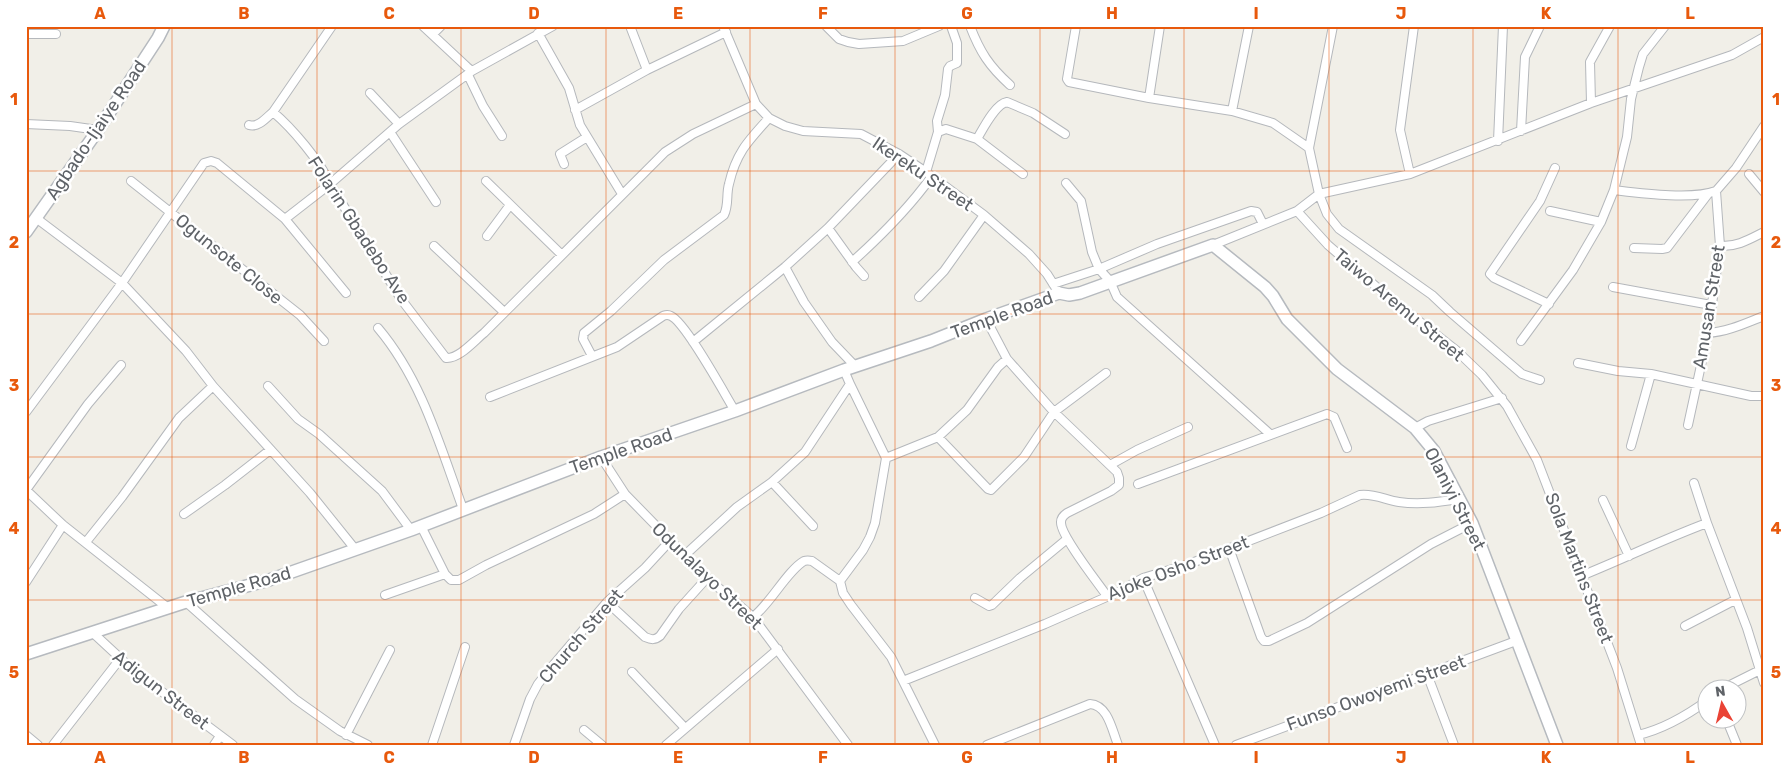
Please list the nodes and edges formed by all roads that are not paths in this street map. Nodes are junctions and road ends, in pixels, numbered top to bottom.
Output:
1 (164, 26) edge
2 (332, 26) edge
3 (424, 26) edge
4 (440, 26) edge
5 (553, 26) edge
6 (630, 26) edge
7 (826, 26) edge
8 (940, 26) edge
9 (951, 26) edge
10 (970, 26) edge
11 (1076, 26) edge
12 (1160, 26) edge
13 (1249, 26) edge
14 (1333, 26) edge
15 (1414, 26) edge
16 (1502, 26) edge
17 (1540, 26) edge
18 (1610, 26) edge
19 (1665, 26) edge
20 (725, 29) edge
21 (538, 33) junction
22 (26, 34) edge
23 (56, 34) dead end
24 (434, 34) junction
25 (1764, 37) edge
26 (647, 70) junction
27 (470, 73) junction
28 (1010, 85) dead end
29 (1634, 88) junction
30 (370, 93) dead end
31 (1149, 98) junction
32 (1591, 103) junction
33 (756, 104) junction
34 (575, 110) junction
35 (1232, 111) junction
36 (273, 112) junction
37 (769, 118) junction
38 (26, 124) edge
39 (399, 124) junction
40 (249, 125) dead end
41 (1764, 126) edge
42 (98, 130) junction
43 (1521, 131) junction
44 (390, 132) junction
45 (938, 132) junction
46 (1065, 134) dead end
47 (502, 136) dead end
48 (587, 137) junction
49 (977, 139) junction
50 (1498, 141) junction
51 (1309, 148) junction
52 (899, 154) junction
53 (564, 164) dead end
54 (1555, 168) dead end
55 (929, 174) junction
56 (1023, 174) dead end
57 (1410, 174) junction
58 (1749, 174) dead end
59 (131, 181) dead end
60 (486, 181) dead end
61 (1066, 183) dead end
62 (330, 184) junction
63 (1614, 190) junction
64 (1712, 192) junction
65 (1764, 192) edge
66 (622, 194) junction
67 (1317, 196) junction
68 (436, 202) dead end
69 (510, 205) junction
70 (1298, 210) junction
71 (170, 211) junction
72 (1550, 211) dead end
73 (984, 216) junction
74 (36, 218) junction
75 (285, 219) junction
76 (1601, 222) junction
77 (1263, 224) junction
78 (828, 228) junction
79 (26, 232) edge
80 (1764, 232) edge
81 (487, 236) dead end
82 (1213, 245) junction
83 (434, 246) dead end
84 (1720, 246) junction
85 (1634, 248) dead end
86 (562, 255) junction
87 (852, 262) junction
88 (785, 267) junction
89 (1099, 269) junction
90 (864, 276) dead end
91 (1110, 281) junction
92 (122, 283) junction
93 (1613, 287) dead end
94 (1056, 289) junction
95 (346, 293) dead end
96 (918, 297) dead end
97 (1549, 304) junction
98 (1711, 304) junction
99 (504, 312) junction
100 (1764, 316) edge
101 (986, 319) junction
102 (378, 328) dead end
103 (1708, 333) junction
104 (324, 341) dead end
105 (1521, 341) dead end
106 (693, 342) junction
107 (592, 356) junction
108 (1007, 359) junction
109 (1578, 363) dead end
110 (121, 365) dead end
111 (850, 368) junction
112 (1106, 373) dead end
113 (1651, 374) junction
114 (1540, 380) dead end
115 (850, 384) junction
116 (1697, 384) junction
117 (213, 386) junction
118 (268, 386) dead end
119 (1764, 396) edge
120 (490, 397) dead end
121 (1502, 398) junction
122 (735, 411) junction
123 (26, 412) edge
124 (1054, 412) junction
125 (1688, 425) dead end
126 (1188, 427) dead end
127 (1415, 428) junction
128 (1270, 434) junction
129 (938, 437) junction
130 (1631, 446) dead end
131 (1347, 448) dead end
132 (270, 450) junction
133 (600, 457) junction
134 (886, 458) junction
135 (1110, 465) junction
136 (772, 482) junction
137 (1694, 483) dead end
138 (1138, 484) dead end
139 (26, 490) edge
140 (625, 494) junction
141 (1459, 498) junction
142 (1603, 500) dead end
143 (462, 509) junction
144 (184, 514) dead end
145 (1472, 522) junction
146 (1707, 523) junction
147 (63, 525) junction
148 (813, 526) dead end
149 (416, 528) junction
150 (1067, 539) junction
151 (670, 541) junction
152 (86, 542) junction
153 (1229, 548) junction
154 (355, 549) junction
155 (685, 555) junction
156 (1629, 556) junction
157 (444, 574) junction
158 (1581, 576) junction
159 (707, 578) junction
160 (1143, 578) junction
161 (26, 582) edge
162 (840, 582) junction
163 (385, 595) dead end
164 (1107, 596) junction
165 (975, 598) dead end
166 (1735, 600) junction
167 (186, 602) junction
168 (606, 602) junction
169 (168, 608) junction
170 (753, 617) junction
171 (1685, 626) dead end
172 (92, 632) junction
173 (1516, 641) junction
174 (465, 647) dead end
175 (778, 649) junction
176 (390, 650) dead end
177 (26, 654) edge
178 (120, 659) junction
179 (1762, 669) edge
180 (632, 672) dead end
181 (1427, 674) junction
182 (1744, 678) edge
183 (902, 681) junction
184 (1764, 683) edge
185 (1698, 707) edge
186 (684, 728) junction
187 (1730, 728) edge
188 (584, 730) dead end
189 (26, 735) edge
190 (346, 735) junction
191 (1638, 735) junction
192 (220, 736) junction
193 (38, 745) edge
194 (53, 745) edge
195 (214, 745) edge
196 (233, 745) edge
197 (368, 745) edge
198 (432, 745) edge
199 (514, 745) edge
200 (602, 745) edge
201 (666, 745) edge
202 (848, 745) edge
203 (935, 745) edge
204 (986, 745) edge
205 (1118, 745) edge
206 (1215, 745) edge
207 (1236, 745) edge
208 (1454, 745) edge
209 (1557, 745) edge
210 (1642, 745) edge
211 (1737, 745) edge

1 - 42 street, Agbado-Ijaiye Road
2 - 36 street
3 - 24 street
4 - 24 street
5 - 21 street
6 - 26 street
7 - 8 street
9 - 45 street
10 - 28 street
11 - 31 street
12 - 31 street
13 - 35 street
14 - 51 street
15 - 57 street
16 - 50 street
17 - 43 street
18 - 32 street
19 - 29 street
20 - 26 street
20 - 33 street, Ikereku Street
21 - 27 street
21 - 34 street
22 - 23 street
24 - 27 street
25 - 29 street
26 - 34 street
27 - 39 street
27 - 47 street
29 - 32 street
29 - 63 street
30 - 39 street
31 - 35 street
32 - 43 street
33 - 37 street, Ikereku Street
33 - 66 street
34 - 48 street
35 - 51 street
36 - 40 street
36 - 62 street, Folarin Gbadebo Ave
37 - 52 street, Ikereku Street
37 - 107 street
38 - 42 street
39 - 44 street
41 - 64 street
42 - 74 street, Agbado-Ijaiye Road
43 - 50 street
44 - 62 street
44 - 68 street
45 - 49 street
45 - 55 street
46 - 49 street
48 - 53 street
48 - 66 street
49 - 56 street
50 - 57 street
51 - 67 street
52 - 55 street, Ikereku Street
52 - 78 street
54 - 97 street
55 - 73 street, Ikereku Street
55 - 87 street
57 - 67 street
58 - 65 street
59 - 71 street, Ogunsote Close
60 - 69 street
61 - 89 street
62 - 75 street
62 - 99 street, Folarin Gbadebo Ave
63 - 64 street
63 - 76 street
64 - 84 street, Amusan Street
64 - 85 street
66 - 86 street
67 - 70 street
67 - 114 street
69 - 81 street
69 - 86 street
70 - 77 street
70 - 121 street, Taiwo Aremu Street
71 - 75 street
71 - 92 street
71 - 104 street, Ogunsote Close
72 - 76 street
73 - 94 street, Ikereku Street
73 - 96 street
74 - 79 street, Agbado-Ijaiye Road
74 - 92 street
75 - 95 street
76 - 97 street
77 - 82 street
77 - 89 street
78 - 87 street
78 - 88 street
80 - 84 street
82 - 91 street, Temple Road
82 - 127 street, Olaniyi Street
83 - 99 street
84 - 98 street, Amusan Street
86 - 99 street
87 - 90 street
88 - 106 street
88 - 111 street
89 - 91 street
89 - 94 street
91 - 94 street, Temple Road
91 - 128 street
92 - 117 street
92 - 123 street
93 - 98 street
94 - 101 street, Temple Road
97 - 105 street
98 - 103 street, Amusan Street
100 - 103 street
101 - 108 street
101 - 111 street, Temple Road
102 - 143 street
103 - 116 street, Amusan Street
106 - 107 street
106 - 122 street
107 - 120 street
108 - 124 street
108 - 129 street
109 - 113 street
110 - 139 street
111 - 115 street
111 - 122 street, Temple Road
112 - 124 street
113 - 116 street
113 - 130 street
115 - 134 street
115 - 136 street
116 - 119 street
116 - 125 street, Amusan Street
117 - 132 street
117 - 152 street
118 - 149 street
121 - 127 street
121 - 158 street, Sola Martins Street
122 - 133 street, Temple Road
124 - 129 street
124 - 135 street
126 - 135 street
127 - 141 street, Olaniyi Street
128 - 131 street
128 - 138 street
129 - 134 street
132 - 144 street
132 - 154 street
133 - 140 street, Odunalayo Street
133 - 143 street, Temple Road
134 - 162 street
135 - 150 street
136 - 148 street
136 - 155 street
137 - 146 street
139 - 147 street
140 - 151 street, Odunalayo Street
140 - 157 street
141 - 145 street, Olaniyi Street
141 - 153 street, Ajoke Osho Street
142 - 156 street
143 - 149 street, Temple Road
145 - 153 street
145 - 173 street, Olaniyi Street
146 - 156 street
146 - 166 street
147 - 152 street
147 - 161 street
149 - 154 street, Temple Road
149 - 157 street
150 - 164 street
150 - 165 street
151 - 155 street, Odunalayo Street
151 - 168 street, Church Street
152 - 169 street
153 - 160 street, Ajoke Osho Street
154 - 167 street, Temple Road
155 - 159 street, Odunalayo Street
156 - 158 street
157 - 163 street
158 - 191 street, Sola Martins Street
159 - 168 street
159 - 170 street, Odunalayo Street
160 - 164 street, Ajoke Osho Street
160 - 206 street
162 - 170 street
162 - 183 street
164 - 183 street, Ajoke Osho Street
166 - 171 street
166 - 179 street
167 - 169 street, Temple Road
167 - 190 street
168 - 199 street, Church Street
169 - 172 street, Temple Road
170 - 175 street, Odunalayo Street
172 - 177 street, Temple Road
172 - 178 street, Adigun Street
173 - 181 street, Funso Owoyemi Street
173 - 209 street, Olaniyi Street
174 - 198 street
175 - 186 street
175 - 202 street, Odunalayo Street
176 - 190 street
178 - 192 street, Adigun Street
178 - 194 street
179 - 182 street
179 - 184 street
180 - 186 street
181 - 207 street, Funso Owoyemi Street
181 - 208 street
183 - 203 street
185 - 191 street
186 - 201 street
187 - 211 street
188 - 200 street
189 - 193 street
190 - 197 street
191 - 210 street, Sola Martins Street
192 - 195 street
192 - 196 street, Adigun Street
204 - 205 street

